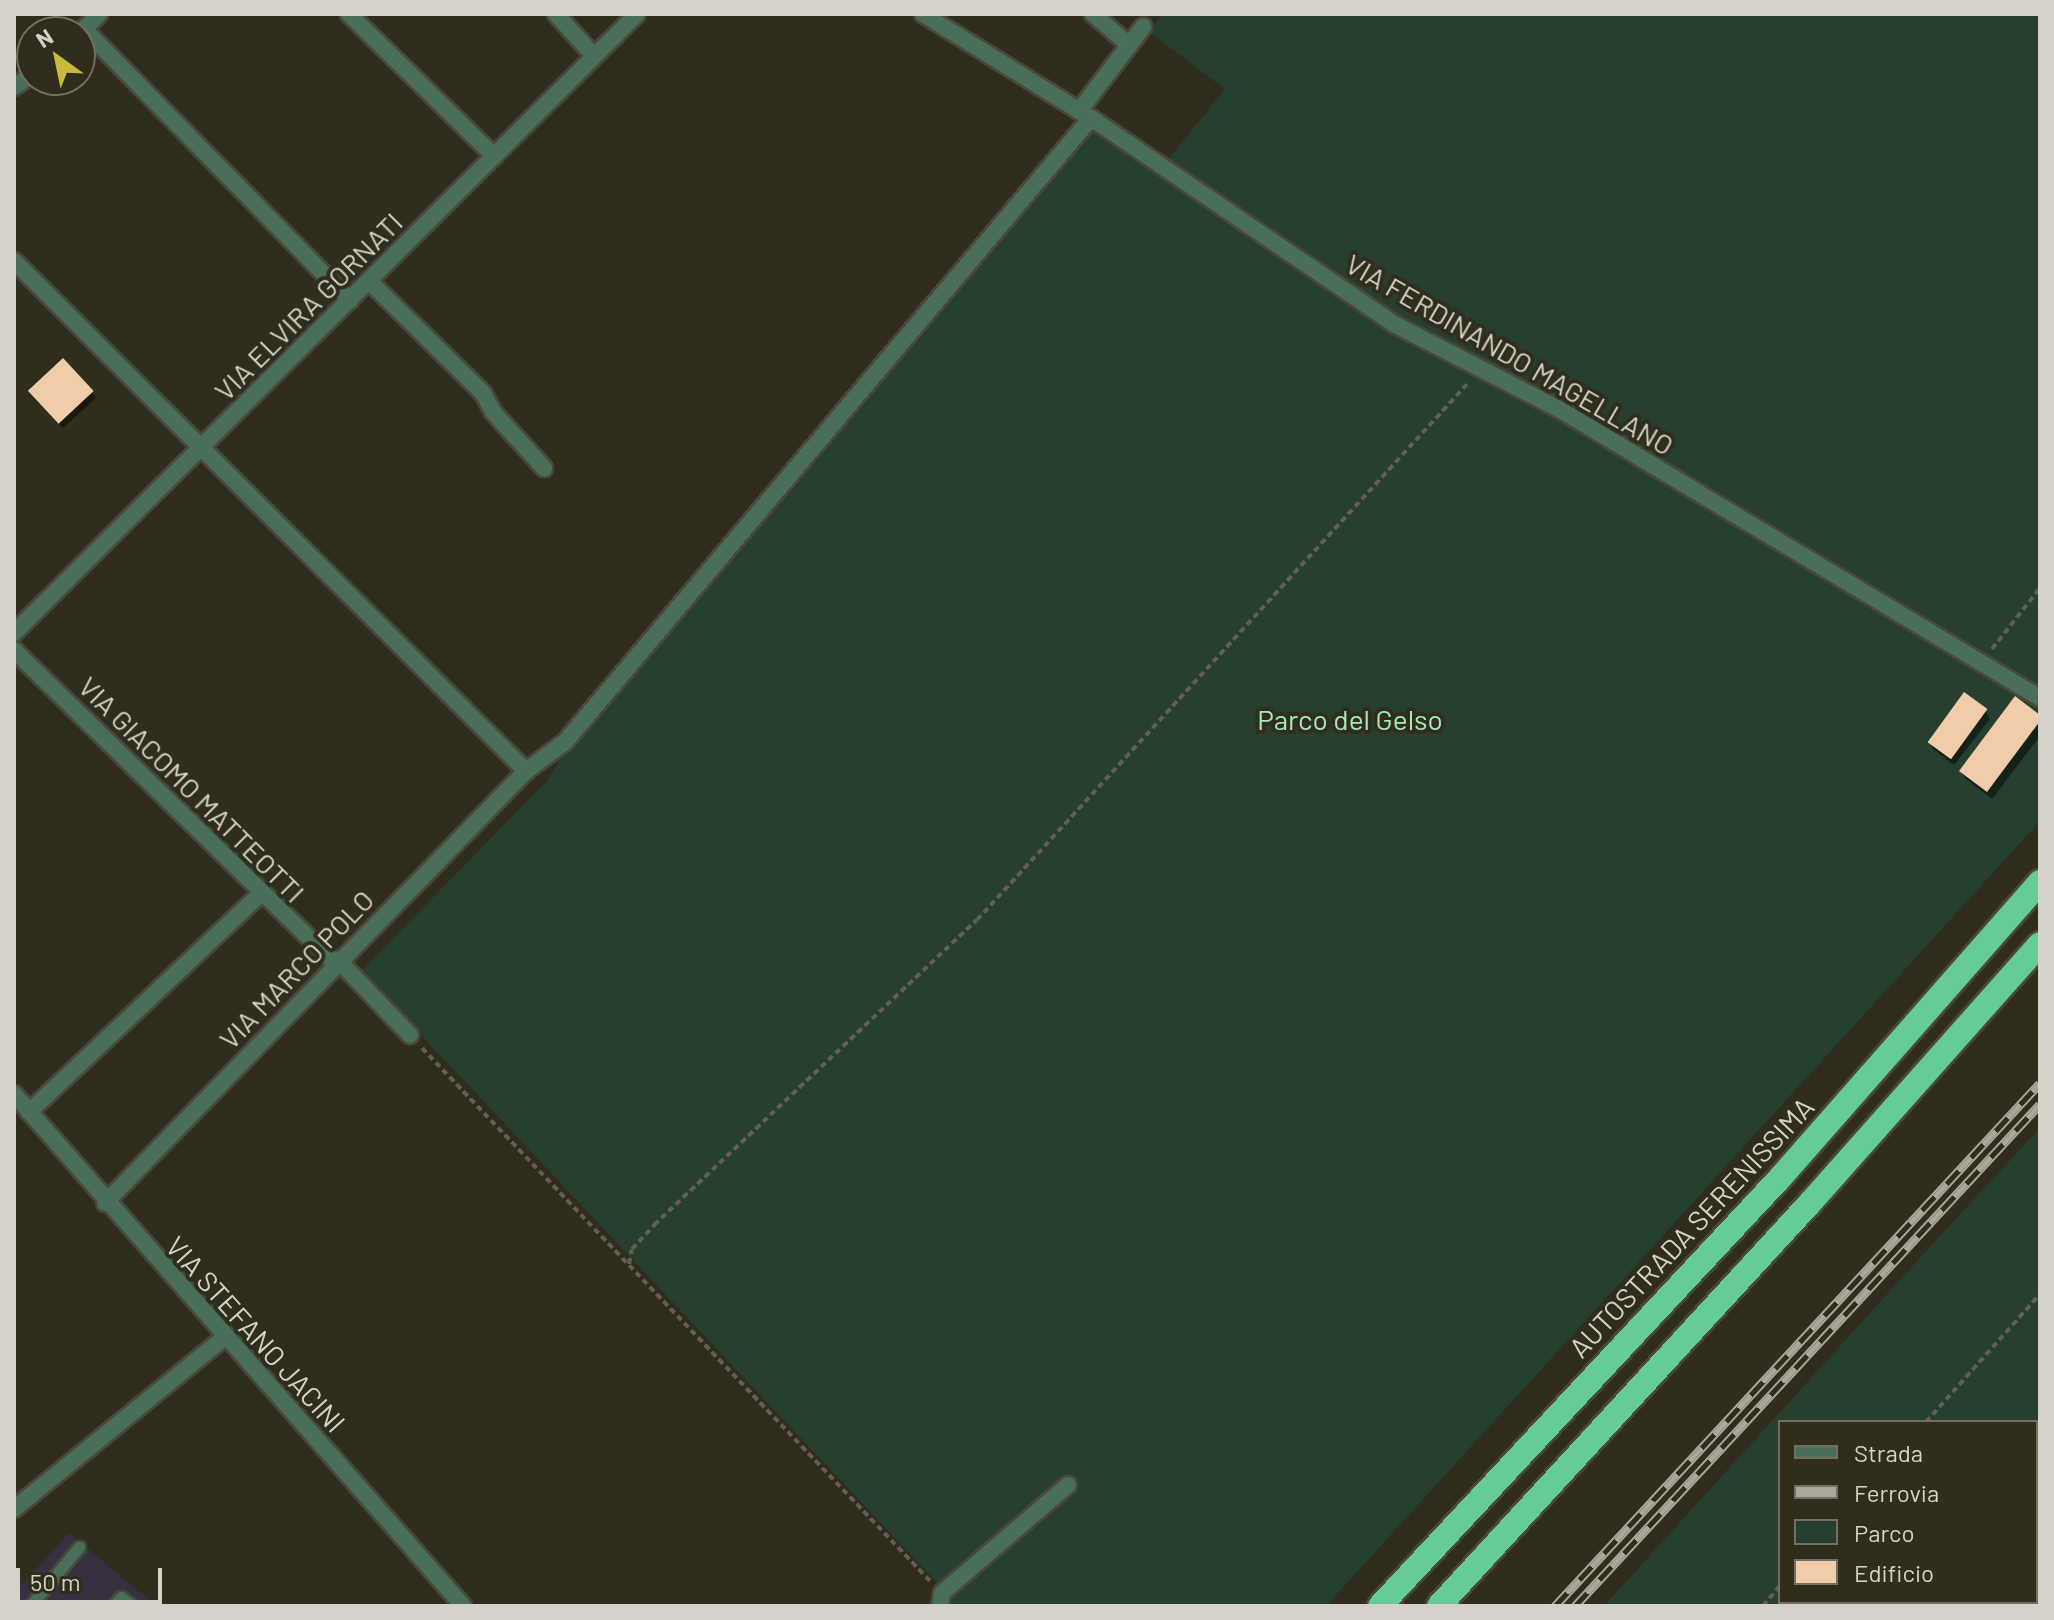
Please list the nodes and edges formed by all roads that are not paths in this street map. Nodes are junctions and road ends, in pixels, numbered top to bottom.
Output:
1 (349, 14) edge
2 (556, 14) edge
3 (637, 14) edge
4 (923, 14) edge
5 (1093, 14) edge
6 (1143, 27) dead end
7 (96, 45) edge
8 (1129, 45) junction
9 (593, 55) junction
10 (1085, 114) junction
11 (494, 156) junction
12 (14, 261) edge
13 (370, 282) junction
14 (350, 301) junction
15 (202, 449) junction
16 (544, 468) dead end
17 (14, 633) edge
18 (14, 650) edge
19 (2040, 698) edge
20 (526, 771) junction
21 (2040, 882) edge
22 (260, 894) junction
23 (2040, 944) edge
24 (336, 962) junction
25 (410, 1035) road end
26 (14, 1094) edge
27 (29, 1112) junction
28 (105, 1203) junction
29 (224, 1338) junction
30 (1068, 1485) dead end
31 (14, 1509) edge
32 (79, 1547) dead end
33 (941, 1600) edge
34 (30, 1606) edge
35 (113, 1606) edge
36 (132, 1606) edge
37 (463, 1606) edge
38 (1380, 1606) edge
39 (1439, 1606) edge

1 - 11 street
2 - 9 street
3 - 9 street, VIA ELVIRA GORNATI
4 - 10 street, VIA FERDINANDO MAGELLANO
5 - 8 street
6 - 8 street, VIA MARCO POLO
7 - 14 street
8 - 10 street, VIA MARCO POLO
9 - 11 street, VIA ELVIRA GORNATI
10 - 19 street, VIA FERDINANDO MAGELLANO
10 - 20 street, VIA MARCO POLO
11 - 13 street, VIA ELVIRA GORNATI
12 - 15 street
13 - 14 street, VIA ELVIRA GORNATI
13 - 16 street
14 - 15 street, VIA ELVIRA GORNATI
15 - 17 street, VIA ELVIRA GORNATI
15 - 20 street
18 - 22 street, VIA GIACOMO MATTEOTTI
20 - 24 street, VIA MARCO POLO
21 - 38 highway, AUTOSTRADA SERENISSIMA
22 - 24 street, VIA GIACOMO MATTEOTTI
22 - 27 street
23 - 39 highway
24 - 25 street, VIA GIACOMO MATTEOTTI
24 - 28 street, VIA MARCO POLO
26 - 27 street, VIA STEFANO JACINI
27 - 28 street, VIA STEFANO JACINI
28 - 29 street, VIA STEFANO JACINI
29 - 31 street
29 - 37 street, VIA STEFANO JACINI
30 - 33 street
32 - 34 lane
35 - 36 lane

